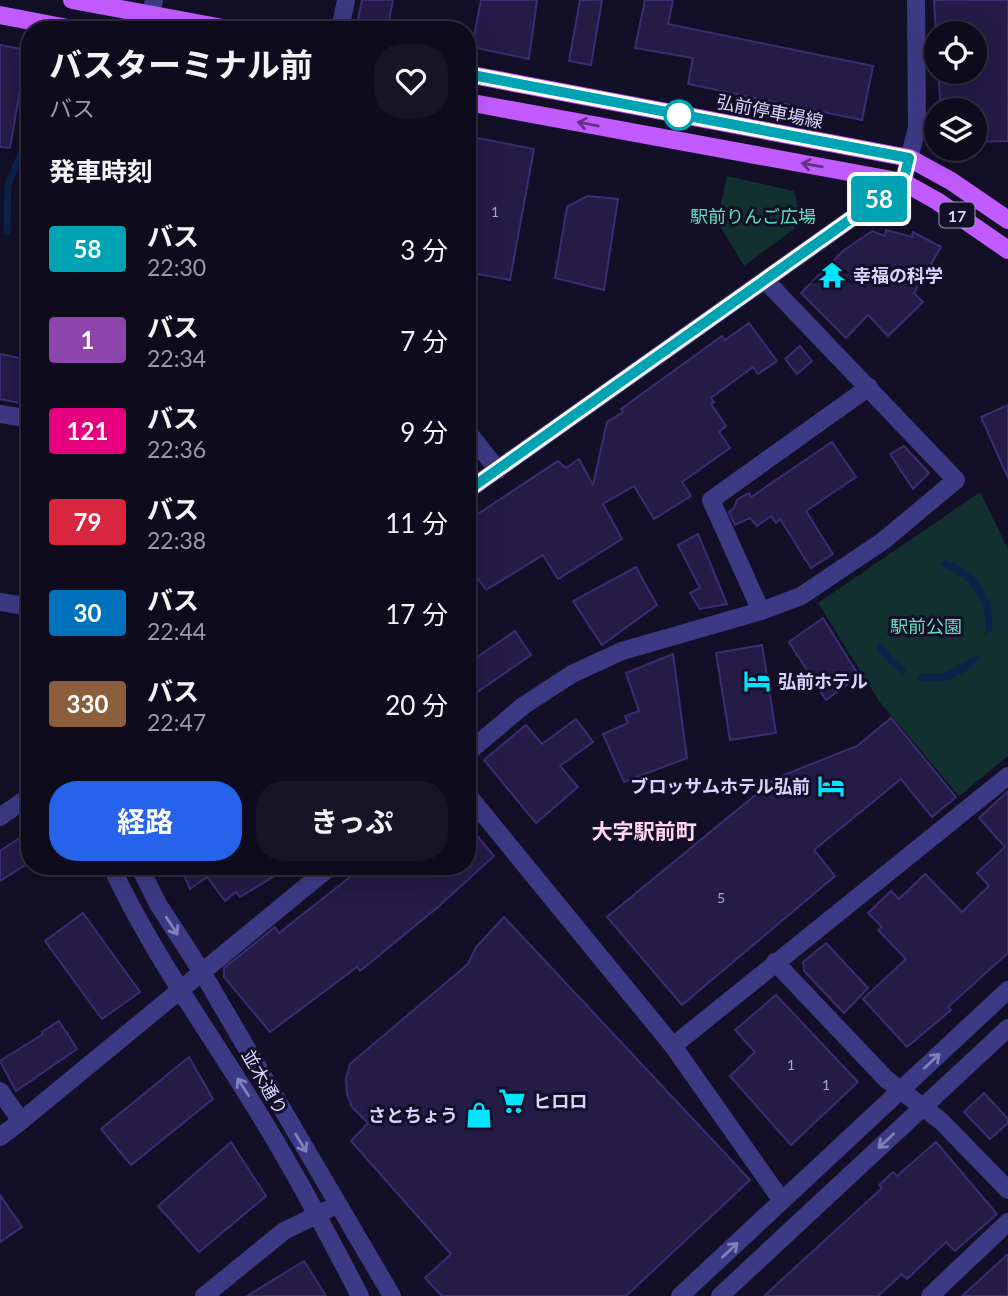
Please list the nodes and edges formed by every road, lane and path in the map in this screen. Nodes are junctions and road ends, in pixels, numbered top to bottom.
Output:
1 (72, 0) edge
2 (346, 0) edge
3 (916, 0) edge
4 (0, 15) edge
5 (153, 15) edge
6 (31, 21) edge
7 (185, 21) edge
8 (342, 21) edge
9 (476, 76) edge
10 (476, 104) edge
11 (909, 158) junction
12 (903, 182) junction
13 (1008, 220) edge
14 (1008, 250) edge
15 (765, 280) junction
16 (869, 387) junction
17 (0, 414) edge
18 (21, 418) edge
19 (476, 447) edge
20 (498, 470) junction
21 (476, 485) edge
22 (0, 602) edge
23 (21, 606) edge
24 (761, 611) junction
25 (476, 745) edge
26 (1008, 776) edge
27 (21, 802) edge
28 (476, 805) edge
29 (0, 817) edge
30 (115, 875) edge
31 (144, 875) edge
32 (320, 875) edge
33 (775, 962) junction
34 (202, 972) junction
35 (178, 990) junction
36 (1008, 990) edge
37 (1008, 1028) edge
38 (673, 1046) junction
39 (901, 1090) junction
40 (0, 1091) edge
41 (923, 1107) junction
42 (21, 1121) junction
43 (0, 1137) edge
44 (1008, 1190) edge
45 (782, 1201) junction
46 (337, 1204) junction
47 (317, 1214) junction
48 (1008, 1222) edge
49 (204, 1296) edge
50 (360, 1296) edge
51 (392, 1296) edge
52 (680, 1296) edge
53 (720, 1296) edge
54 (930, 1296) edge

1 - 5 main road
2 - 8 street
3 - 11 street
4 - 6 main road
5 - 7 main road
9 - 11 main road, 弘前停車場線 / 17
12 -> 10 main road, 17
11 - 12 street
11 - 13 main road, 弘前停車場線 / 17
12 - 14 main road, 17
12 - 15 street
15 - 16 street
15 - 20 street
16 - 24 street
16 - 24 street
17 - 18 street
19 - 20 street
20 - 21 street
22 - 23 street
24 - 25 street
26 - 33 street
27 - 29 street
28 - 38 street
30 - 35 street, 並木通り
31 -> 34 street, 並木通り
32 - 34 street
33 - 38 street
33 - 39 street
34 - 35 street
34 -> 46 street, 並木通り
35 - 42 street
47 -> 35 street, 並木通り
39 -> 36 street
37 - 41 street
38 - 45 street
39 - 41 street
39 - 45 street
40 - 42 street
41 - 44 street
41 -> 53 street
42 - 43 street
52 -> 45 street
46 - 47 street
46 - 51 street, 並木通り
47 - 49 street
47 - 50 street, 並木通り
48 - 54 street

